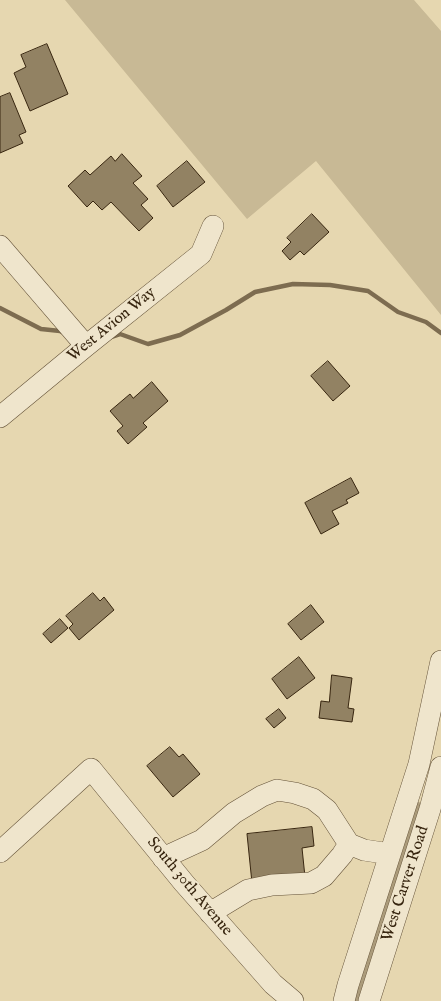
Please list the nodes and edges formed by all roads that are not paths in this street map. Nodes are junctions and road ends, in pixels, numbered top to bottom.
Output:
1 (213, 226) dead end
2 (0, 246) edge
3 (86, 346) junction
4 (0, 417) edge
5 (441, 661) edge
6 (441, 767) edge
7 (349, 844) junction
8 (0, 852) edge
9 (390, 854) junction
10 (163, 858) junction
11 (210, 913) junction
12 (293, 1001) edge
13 (344, 1001) edge
14 (369, 1001) edge

1 - 3 street, West Avion Way
2 - 3 street
3 - 4 street, West Avion Way
5 - 9 street
6 - 14 street, West Carver Road
7 - 9 street
7 - 10 street
7 - 11 street
8 - 10 street, South 30th Avenue
9 - 13 street
10 - 11 street, South 30th Avenue
11 - 12 street, South 30th Avenue

